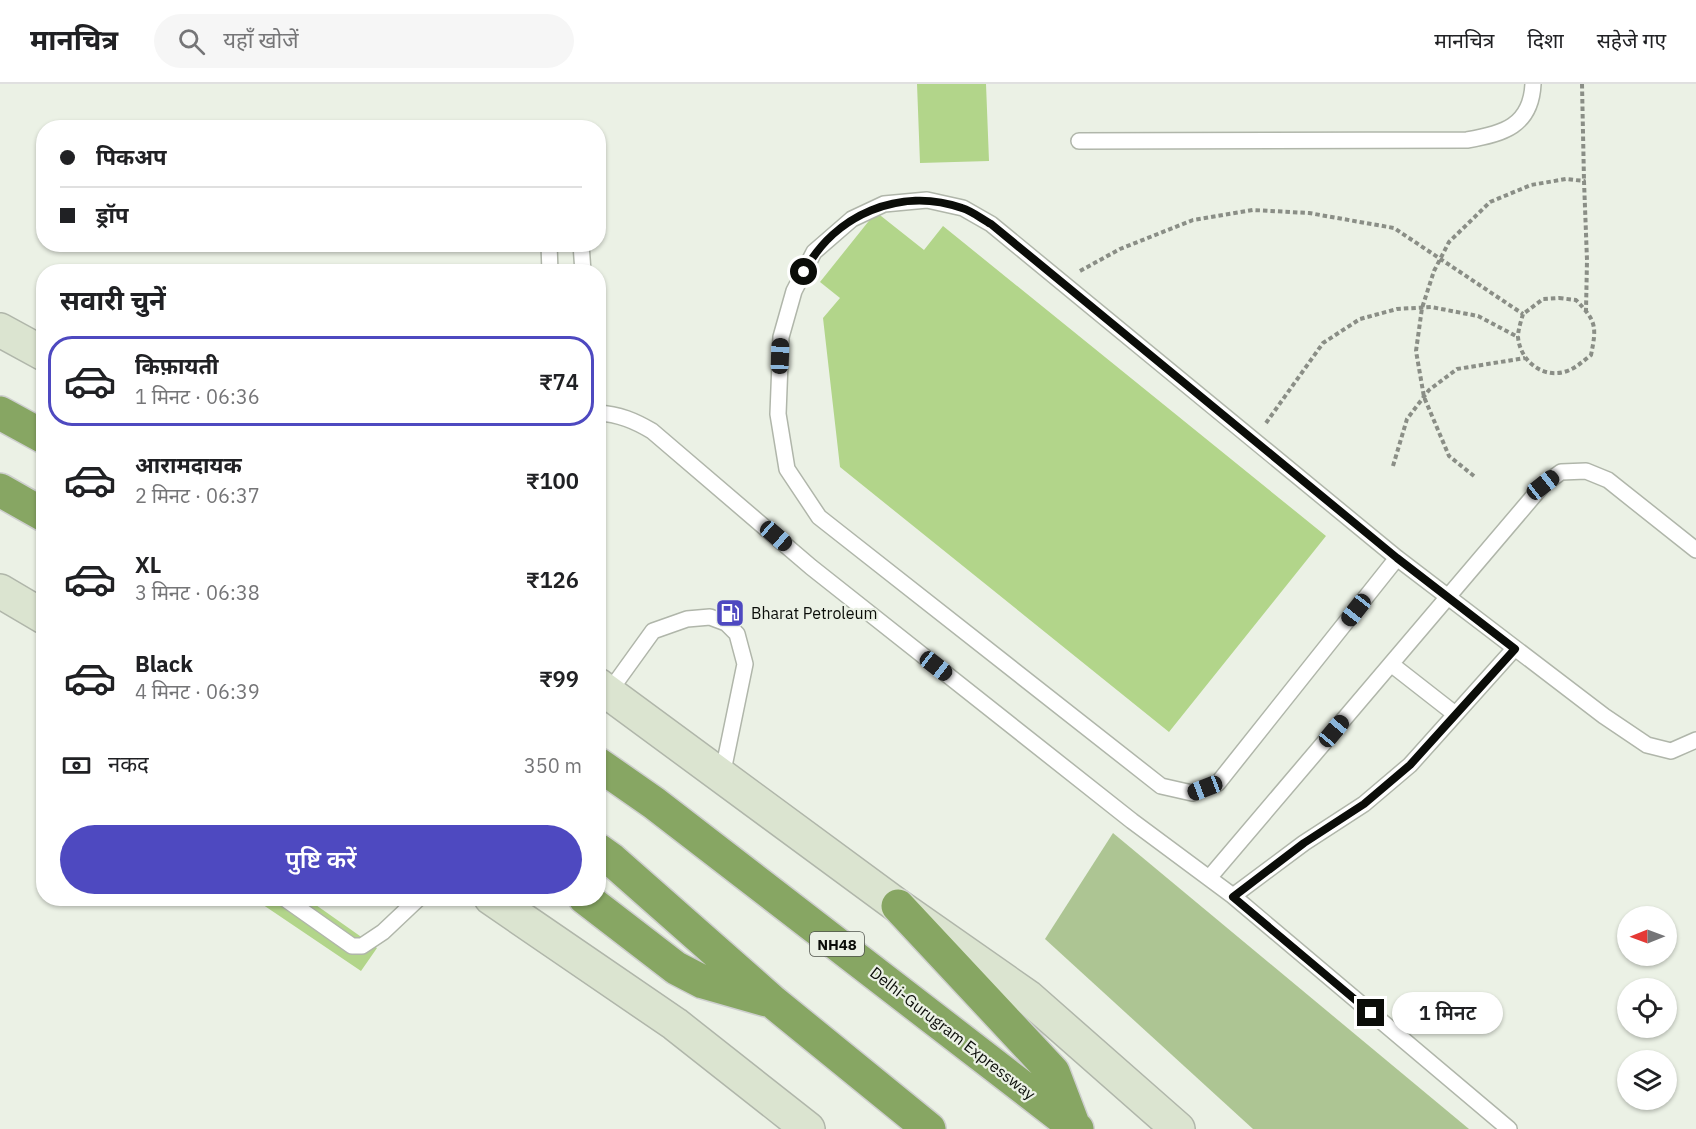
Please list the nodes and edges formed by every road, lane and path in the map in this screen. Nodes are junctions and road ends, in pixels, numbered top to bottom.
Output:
1 (1533, 84) edge
2 (1582, 84) edge
3 (1079, 141) dead end
4 (1584, 181) junction
5 (1441, 258) junction
6 (1062, 282) junction
7 (1422, 308) junction
8 (1586, 310) junction
9 (1523, 314) junction
10 (0, 330) edge
11 (1518, 337) junction
12 (36, 350) edge
13 (1525, 358) junction
14 (1424, 397) junction
15 (0, 413) edge
16 (606, 414) edge
17 (36, 433) edge
18 (1254, 439) junction
19 (1393, 466) dead end
20 (1474, 476) dead end
21 (0, 490) edge
22 (36, 510) edge
23 (1696, 550) edge
24 (1397, 558) junction
25 (0, 591) edge
26 (1448, 599) junction
27 (36, 612) edge
28 (1515, 649) junction
29 (1391, 664) junction
30 (606, 686) edge
31 (606, 689) edge
32 (1455, 714) junction
33 (1696, 740) edge
34 (606, 770) edge
35 (722, 776) junction
36 (606, 856) edge
37 (1209, 878) junction
38 (1233, 897) junction
39 (295, 906) edge
40 (411, 906) edge
41 (503, 906) edge
42 (595, 906) edge
43 (898, 906) junction
44 (773, 1002) junction
45 (1076, 1128) edge
46 (808, 1129) edge
47 (929, 1129) edge
48 (1178, 1129) edge
49 (1509, 1129) edge

1 - 3 lane
2 - 4 path
4 - 5 path
4 - 8 path
5 - 6 path
5 - 7 path
5 - 9 path
6 - 18 lane
6 - 24 lane
7 - 11 path
7 - 14 path
7 - 18 path
8 - 9 path
8 - 13 path
9 - 11 path
10 - 12 main road
11 - 13 path
13 - 14 path
14 - 19 path
14 - 20 path
15 - 17 highway
16 - 37 lane
18 - 24 lane
21 - 22 highway
23 - 26 lane
24 - 26 lane
25 - 27 main road
26 - 28 lane
26 - 29 lane
28 - 32 lane
28 - 33 lane
29 - 32 lane
29 - 37 lane
30 - 35 lane
31 - 35 main road
32 - 38 lane
34 - 45 highway, Delhi-Gurugram Expressway / NH48
35 - 43 main road
36 - 44 highway
37 - 38 lane
38 - 49 lane
39 - 40 lane
41 - 46 main road
42 - 44 highway
43 - 45 highway
43 - 48 main road
44 - 47 highway

